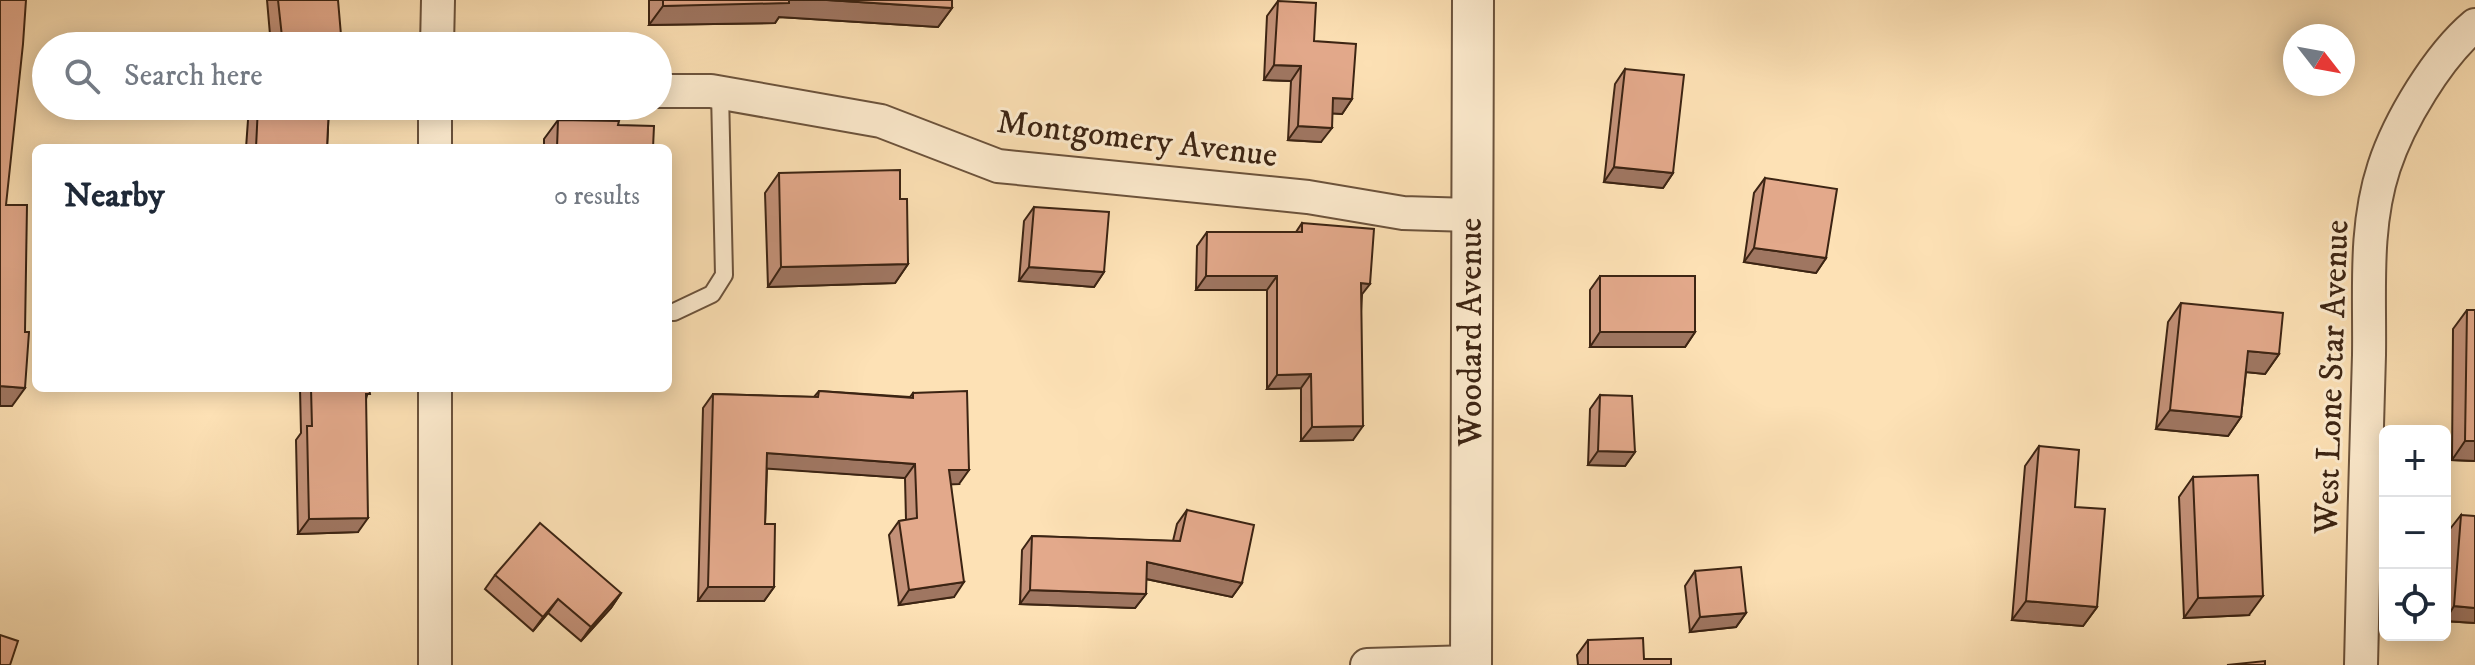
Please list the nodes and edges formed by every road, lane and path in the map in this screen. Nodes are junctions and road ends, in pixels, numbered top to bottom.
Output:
1 (438, 0) edge
2 (1473, 0) edge
3 (2475, 25) edge
4 (437, 32) edge
5 (672, 91) edge
6 (720, 92) junction
7 (435, 120) edge
8 (435, 144) edge
9 (1471, 215) junction
10 (672, 312) edge
11 (435, 392) edge
12 (1471, 664) edge
13 (435, 665) edge
14 (1367, 665) edge
15 (2361, 665) edge

1 - 4 street
2 - 9 street, Woodard Avenue
3 - 15 street, West Lone Star Avenue
5 - 6 street, Montgomery Avenue
6 - 9 street, Montgomery Avenue
6 - 10 lane
7 - 8 street
9 - 12 street, Woodard Avenue
11 - 13 street
12 - 14 street

